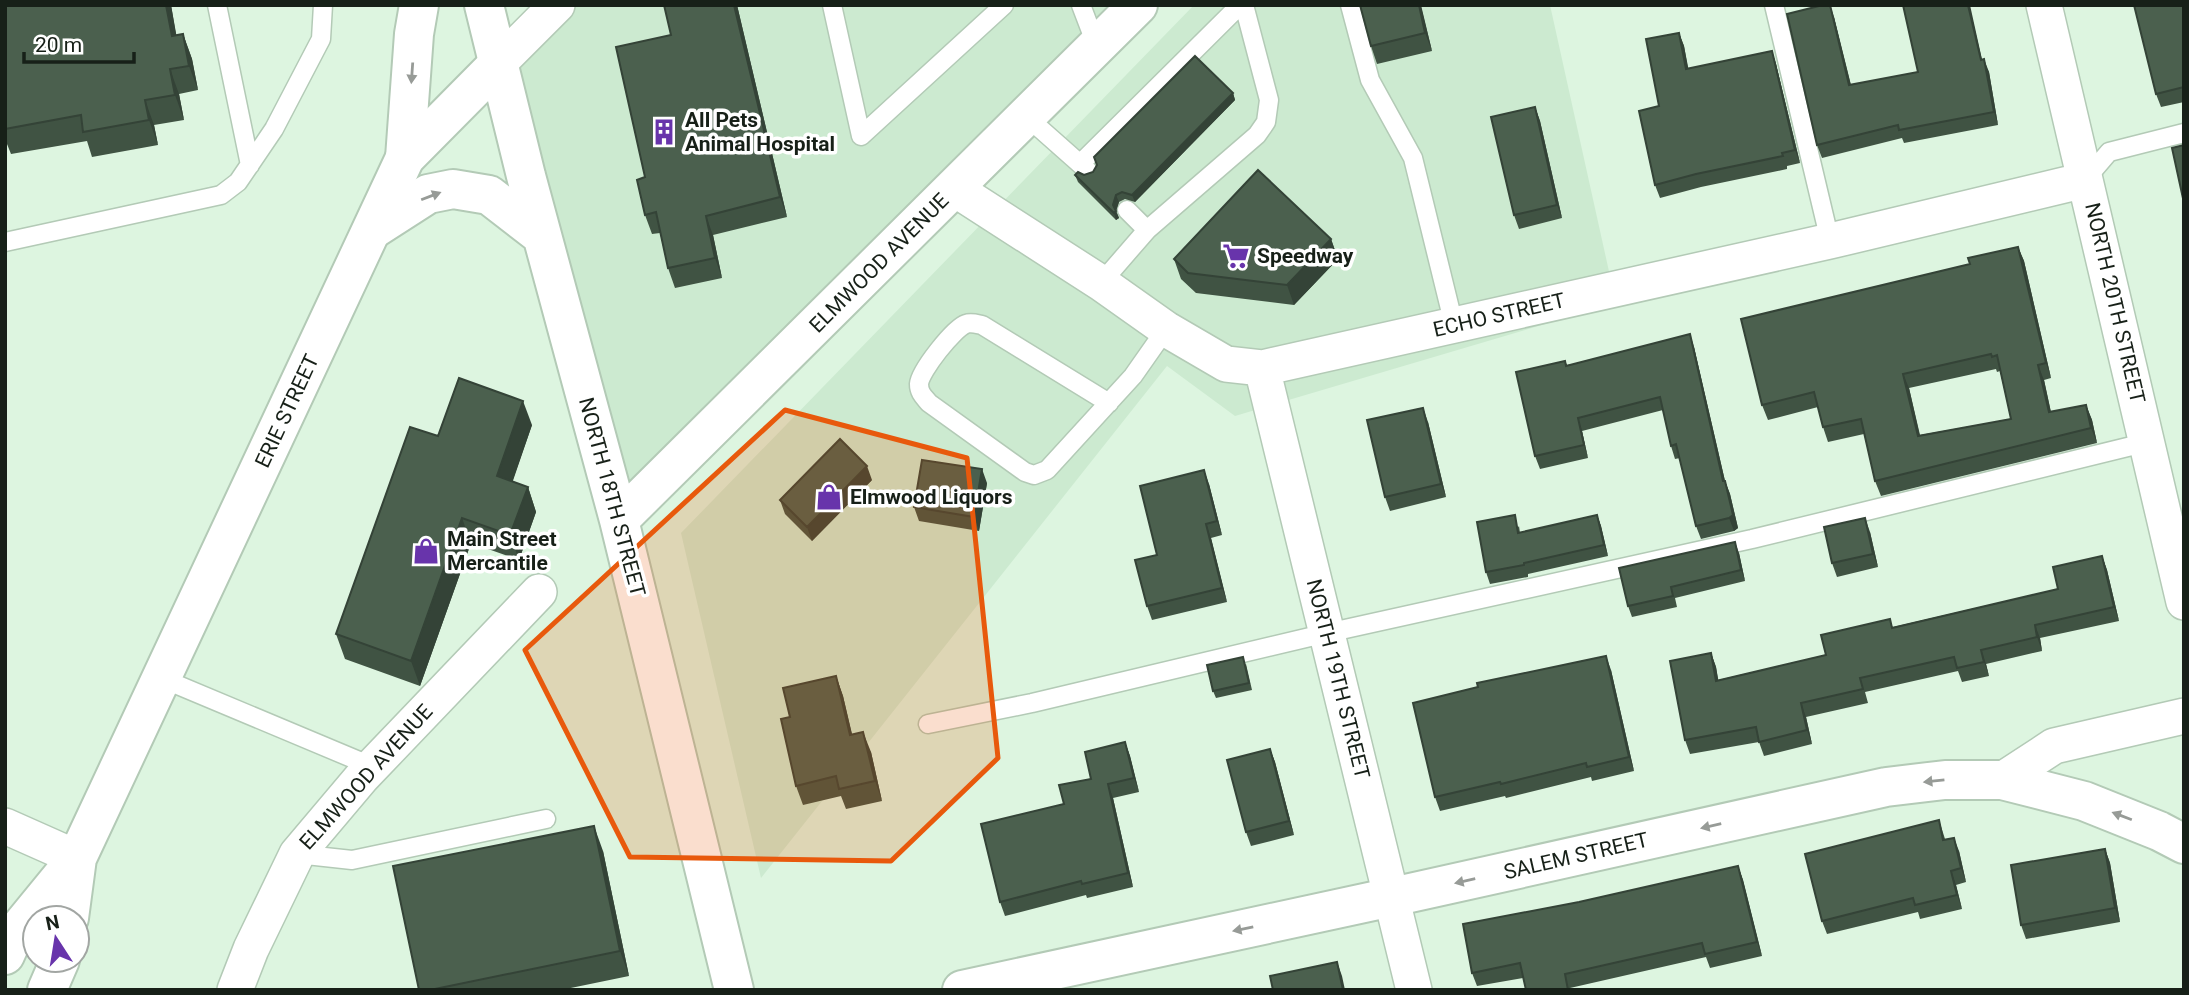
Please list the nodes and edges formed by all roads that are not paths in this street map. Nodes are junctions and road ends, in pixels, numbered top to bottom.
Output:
1 (217, 5) edge
2 (323, 5) edge
3 (419, 5) edge
4 (484, 5) edge
5 (556, 5) edge
6 (832, 5) edge
7 (1004, 5) edge
8 (1081, 5) edge
9 (1138, 5) edge
10 (1242, 5) edge
11 (1350, 5) edge
12 (1774, 5) edge
13 (2044, 5) edge
14 (1097, 47) junction
15 (499, 63) junction
16 (1027, 117) junction
17 (2184, 133) edge
18 (405, 158) junction
19 (250, 165) junction
20 (2085, 180) junction
21 (955, 189) junction
22 (1127, 210) dead end
23 (372, 230) junction
24 (1147, 230) junction
25 (542, 236) junction
26 (1830, 241) junction
27 (5, 242) edge
28 (1101, 283) junction
29 (1454, 325) junction
30 (1166, 329) junction
31 (1262, 368) junction
32 (1109, 403) junction
33 (2148, 442) junction
34 (619, 520) junction
35 (539, 592) dead end
36 (2184, 602) edge
37 (1327, 633) junction
38 (161, 678) junction
39 (2184, 716) edge
40 (928, 724) dead end
41 (371, 766) junction
42 (2002, 780) junction
43 (546, 819) dead end
44 (5, 826) edge
45 (2184, 844) edge
46 (297, 854) junction
47 (77, 858) junction
48 (1392, 897) junction
49 (71, 904) edge
50 (5, 955) edge
51 (1039, 982) edge
52 (235, 990) edge
53 (734, 990) edge
54 (962, 990) edge
55 (1414, 990) edge

1 - 19 lane
2 - 19 lane
3 -> 18 main road
4 - 15 main road, NORTH 18TH STREET
5 - 15 street, ERIE STREET
6 - 7 lane
8 - 14 lane
9 - 14 main road, ELMWOOD AVENUE
10 - 16 lane
10 - 24 lane
11 - 29 lane
12 - 26 lane
13 - 20 street, NORTH 20TH STREET
14 - 16 main road, ELMWOOD AVENUE
15 - 18 main road, ERIE STREET
15 - 25 main road, NORTH 18TH STREET
16 - 21 main road, ELMWOOD AVENUE
17 - 20 lane
18 - 23 main road, ERIE STREET
19 - 27 lane
20 - 26 street, ECHO STREET
20 - 33 street, NORTH 20TH STREET
21 - 28 street, ECHO STREET
21 - 34 main road, ELMWOOD AVENUE
22 - 24 lane
23 -> 25 main road
23 - 38 main road, ERIE STREET
24 - 28 lane
25 - 34 main road, NORTH 18TH STREET
26 - 29 street, ECHO STREET
28 - 30 street, ECHO STREET
29 - 31 street, ECHO STREET
30 - 31 street, ECHO STREET
30 - 32 lane
31 - 37 street, NORTH 19TH STREET
32 - 32 lane
33 - 36 street, NORTH 20TH STREET
33 - 37 lane
34 - 53 main road, NORTH 18TH STREET
35 - 41 street, ELMWOOD AVENUE
37 - 40 lane
37 - 48 street, NORTH 19TH STREET
38 - 41 lane
38 - 47 main road, ERIE STREET
39 - 42 street
41 - 46 street, ELMWOOD AVENUE
45 -> 42 main road, SALEM STREET
42 -> 48 main road, SALEM STREET
43 - 46 lane
44 - 47 street
46 - 52 street, ELMWOOD AVENUE
47 - 49 main road, ERIE STREET
47 - 50 main road, ERIE STREET
48 -> 51 main road, SALEM STREET
48 - 55 street, NORTH 19TH STREET
51 - 54 main road, SALEM STREET

